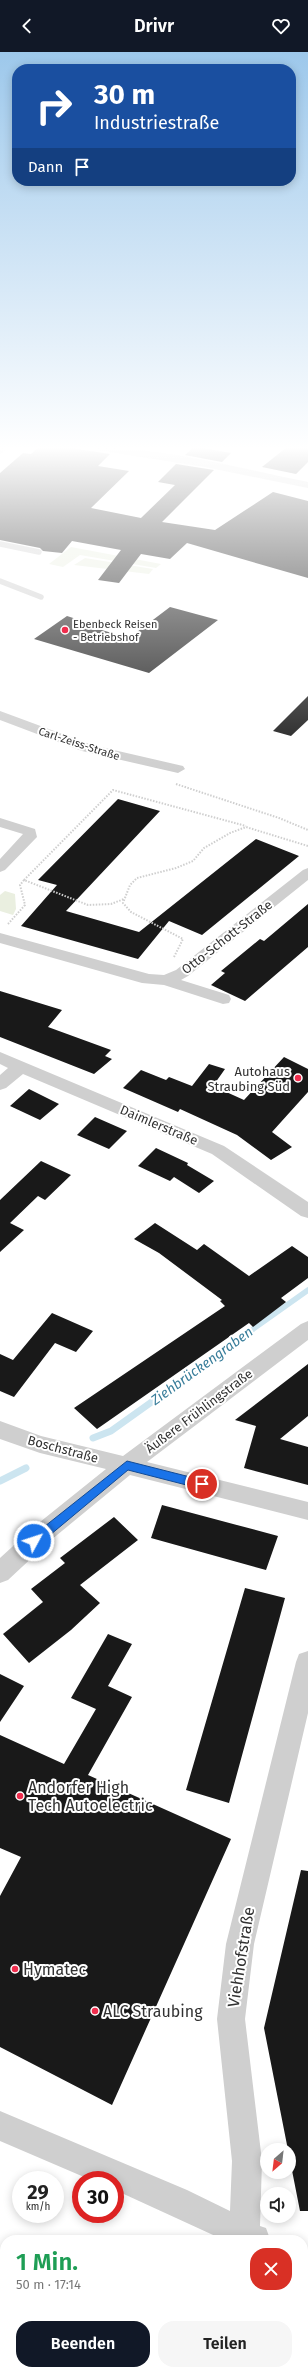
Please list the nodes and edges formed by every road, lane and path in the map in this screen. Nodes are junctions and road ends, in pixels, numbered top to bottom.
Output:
1 (0, 581) edge
2 (41, 596) dead end
3 (0, 714) edge
4 (160, 766) junction
5 (178, 769) dead end
6 (0, 822) edge
7 (246, 827) junction
8 (308, 830) edge
9 (308, 846) edge
10 (0, 867) edge
11 (308, 873) edge
12 (24, 880) junction
13 (124, 898) junction
14 (3, 932) edge
15 (191, 966) junction
16 (166, 980) junction
17 (223, 999) dead end
18 (0, 1058) edge
19 (20, 1066) junction
20 (0, 1084) edge
21 (308, 1211) edge
22 (308, 1329) edge
23 (0, 1430) edge
24 (127, 1465) junction
25 (308, 1511) edge
26 (0, 1573) edge
27 (308, 1662) edge
28 (0, 2126) edge
29 (247, 2235) edge
30 (251, 2235) edge

1 - 2 lane
3 - 4 street, Carl-Zeiss-Straße
4 - 5 street, Carl-Zeiss-Straße
4 - 8 path
6 - 10 street
7 - 9 path
7 - 12 path
7 - 13 path
11 - 15 street, Otto-Schott-Straße
12 - 13 path
12 - 14 path
13 - 15 path
14 - 16 street, Otto-Schott-Straße
15 - 16 street, Otto-Schott-Straße
16 - 17 street
18 - 19 street, Daimlerstraße
19 - 20 street
19 - 21 street, Daimlerstraße
22 - 24 street, Äußere Frühlingstraße
23 - 24 street, Boschstraße
24 - 25 street, Boschstraße
24 - 26 street, Äußere Frühlingstraße
27 - 30 street, Viehhofstraße
28 - 29 street

